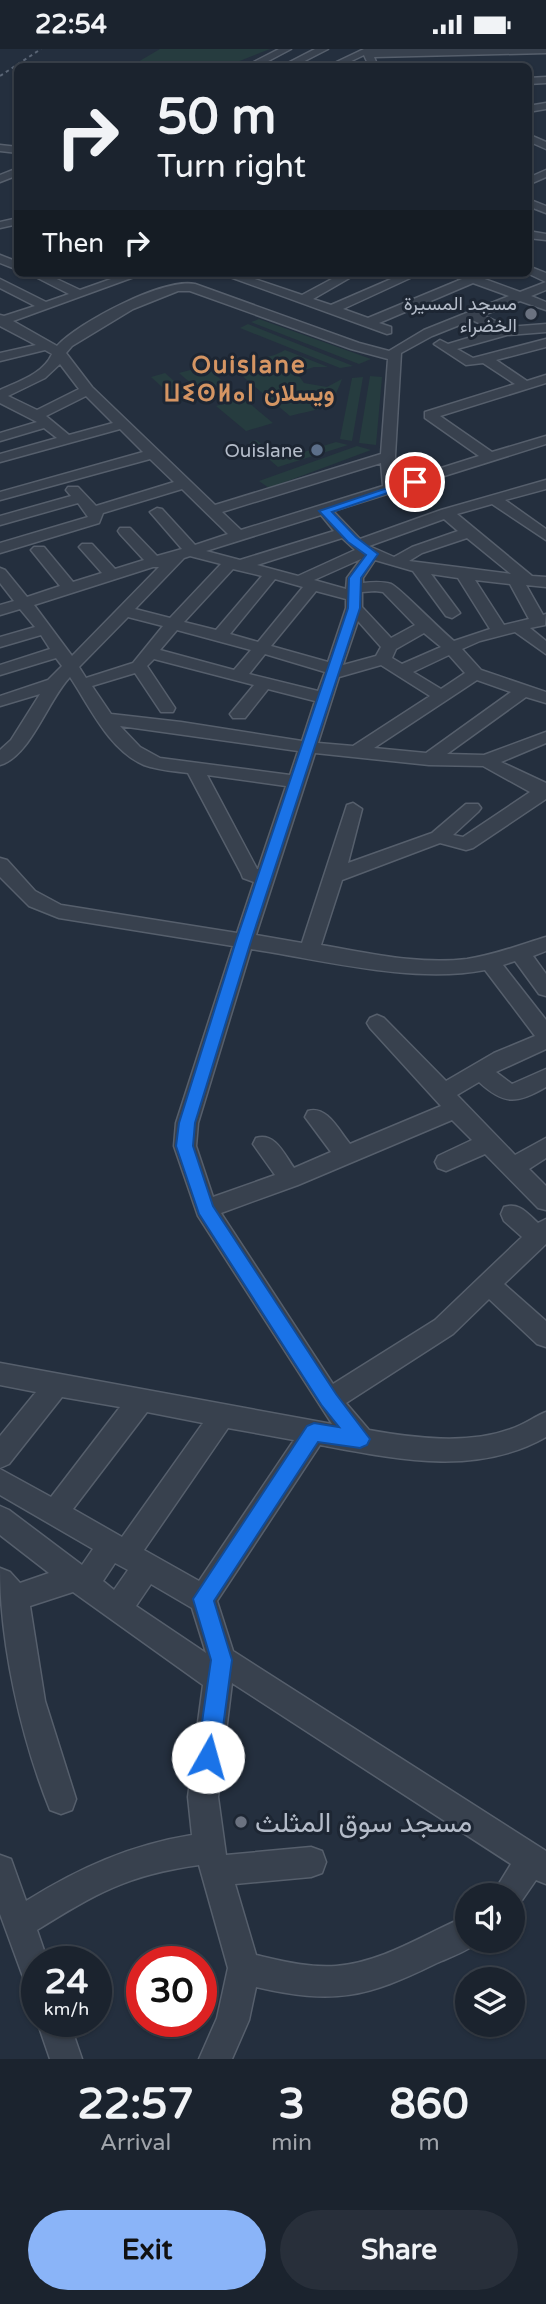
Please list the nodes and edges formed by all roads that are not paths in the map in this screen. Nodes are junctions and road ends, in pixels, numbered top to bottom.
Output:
1 (286, 49) edge
2 (313, 49) edge
3 (323, 49) edge
4 (342, 49) edge
5 (538, 49) edge
6 (448, 50) edge
7 (478, 50) edge
8 (509, 50) edge
9 (546, 50) edge
10 (419, 51) edge
11 (300, 52) junction
12 (369, 56) edge
13 (546, 60) edge
14 (516, 61) junction
15 (453, 62) junction
16 (256, 63) edge
17 (277, 63) edge
18 (293, 63) edge
19 (343, 63) edge
20 (0, 148) edge
21 (0, 154) edge
22 (12, 164) edge
23 (532, 200) edge
24 (546, 211) edge
25 (43, 277) edge
26 (114, 277) edge
27 (127, 277) edge
28 (237, 277) edge
29 (344, 277) edge
30 (406, 277) edge
31 (468, 277) edge
32 (121, 279) junction
33 (473, 279) junction
34 (0, 282) edge
35 (546, 286) edge
36 (158, 291) junction
37 (79, 294) junction
38 (520, 296) junction
39 (300, 298) junction
40 (45, 306) junction
41 (546, 306) edge
42 (332, 309) junction
43 (268, 314) junction
44 (472, 316) junction
45 (1, 321) edge
46 (368, 323) junction
47 (546, 328) edge
48 (387, 330) dead end
49 (506, 331) junction
50 (544, 346) edge
51 (52, 349) junction
52 (393, 356) junction
53 (0, 357) edge
54 (486, 359) junction
55 (546, 379) edge
56 (525, 386) junction
57 (87, 390) junction
58 (1, 395) edge
59 (42, 419) junction
60 (123, 424) junction
61 (0, 437) edge
62 (66, 439) junction
63 (546, 440) edge
64 (155, 453) junction
65 (388, 456) junction
66 (0, 457) edge
67 (491, 458) junction
68 (40, 467) dead end
69 (58, 480) junction
70 (186, 484) junction
71 (546, 484) edge
72 (390, 490) junction
73 (2, 493) edge
74 (81, 498) junction
75 (494, 499) junction
76 (213, 510) junction
77 (94, 511) junction
78 (325, 511) junction
79 (157, 512) dead end
80 (446, 513) junction
81 (0, 521) edge
82 (125, 531) dead end
83 (345, 532) junction
84 (469, 532) junction
85 (544, 532) edge
86 (240, 537) junction
87 (87, 547) dead end
88 (0, 548) edge
89 (365, 550) junction
90 (39, 551) dead end
91 (185, 554) junction
92 (396, 562) junction
93 (155, 563) junction
94 (234, 565) junction
95 (418, 567) junction
96 (462, 572) junction
97 (0, 573) edge
98 (271, 575) junction
99 (112, 576) junction
100 (521, 579) junction
101 (546, 582) edge
102 (307, 583) junction
103 (70, 589) junction
104 (353, 598) junction
105 (24, 602) junction
106 (0, 610) edge
107 (124, 611) junction
108 (452, 613) dead end
109 (542, 621) edge
110 (173, 624) junction
111 (425, 626) junction
112 (518, 627) junction
113 (45, 629) junction
114 (499, 632) junction
115 (220, 636) junction
116 (0, 642) edge
117 (451, 647) junction
118 (263, 648) junction
119 (546, 649) edge
120 (151, 653) junction
121 (386, 653) junction
122 (65, 659) junction
123 (139, 666) junction
124 (0, 670) edge
125 (333, 671) junction
126 (401, 671) junction
127 (475, 674) junction
128 (238, 677) junction
129 (264, 683) junction
130 (54, 684) junction
131 (83, 684) junction
132 (524, 689) junction
133 (441, 696) junction
134 (324, 698) junction
135 (546, 698) edge
136 (0, 701) edge
137 (167, 708) dead end
138 (239, 714) dead end
139 (106, 719) junction
140 (546, 737) edge
141 (308, 747) junction
142 (356, 752) junction
143 (0, 759) edge
144 (429, 759) junction
145 (486, 761) junction
146 (194, 768) junction
147 (297, 782) junction
148 (545, 791) edge
149 (472, 808) dead end
150 (353, 809) dead end
151 (439, 837) junction
152 (0, 864) edge
153 (335, 874) junction
154 (264, 879) junction
155 (244, 941) junction
156 (546, 944) edge
157 (309, 951) junction
158 (520, 953) junction
159 (491, 964) junction
160 (546, 989) edge
161 (377, 1023) dead end
162 (546, 1038) edge
163 (481, 1071) junction
164 (546, 1077) edge
165 (450, 1100) junction
166 (316, 1117) dead end
167 (488, 1143) junction
168 (264, 1144) dead end
169 (546, 1147) edge
170 (346, 1155) junction
171 (446, 1162) dead end
172 (512, 1168) junction
173 (290, 1179) junction
174 (546, 1201) edge
175 (205, 1209) junction
176 (512, 1214) dead end
177 (542, 1233) edge
178 (488, 1284) junction
179 (546, 1336) edge
180 (0, 1374) edge
181 (58, 1383) junction
182 (141, 1400) junction
183 (329, 1400) junction
184 (222, 1416) junction
185 (546, 1424) edge
186 (314, 1432) junction
187 (360, 1439) junction
188 (0, 1456) edge
189 (1, 1485) edge
190 (54, 1514) junction
191 (0, 1519) edge
192 (127, 1556) junction
193 (80, 1581) junction
194 (8, 1589) edge
195 (203, 1599) junction
196 (117, 1609) junction
197 (220, 1669) junction
198 (61, 1799) dead end
199 (212, 1860) junction
200 (311, 1862) dead end
201 (539, 1865) edge
202 (0, 1870) edge
203 (520, 1883) edge
204 (19, 1923) junction
205 (455, 1937) edge
206 (27, 1946) edge
207 (244, 1968) junction
208 (58, 2037) edge
209 (65, 2059) edge
210 (215, 2059) edge

1 - 11 street
1 - 16 street
2 - 11 street
3 - 18 street
4 - 12 street
5 - 8 street
5 - 9 street
6 - 7 street
6 - 10 street
6 - 15 street
7 - 8 street
8 - 14 street
10 - 12 street
11 - 17 street
12 - 15 street
12 - 19 street
13 - 14 street
14 - 15 street
20 - 22 street
21 - 22 street
23 - 24 street
25 - 37 street
26 - 32 street
27 - 32 street
28 - 39 street
29 - 39 street
30 - 42 street
31 - 33 street
32 - 36 street
32 - 37 street
33 - 38 street
33 - 46 street
34 - 40 street
35 - 38 street
36 - 43 street
36 - 51 street
37 - 40 street
38 - 41 street
38 - 44 street
39 - 42 street
39 - 43 street
40 - 45 street
42 - 46 street
43 - 52 street
44 - 49 street
44 - 52 street
45 - 51 street
46 - 48 street
47 - 49 street
49 - 54 street
50 - 54 street
51 - 53 street
51 - 57 street
51 - 58 street
52 - 65 street
54 - 56 street
55 - 56 street
56 - 67 street
57 - 59 street
57 - 60 street
58 - 59 street
59 - 61 street
59 - 62 street
60 - 62 street
60 - 64 street
62 - 66 street
63 - 67 street
64 - 69 street
64 - 70 street
65 - 72 street
65 - 76 street
67 - 72 street
68 - 69 street
69 - 73 street
69 - 74 street
70 - 76 street
70 - 77 street
71 - 75 street
72 - 78 street
74 - 77 street
74 - 81 street
75 - 80 street
75 - 85 street
76 - 86 street
77 - 88 street
78 - 83 street
78 - 86 street
79 - 91 street
80 - 84 street
80 - 89 street
82 - 93 street
83 - 89 street
83 - 94 street
84 - 92 street
84 - 100 street
86 - 91 street
87 - 99 street
89 - 92 street
89 - 102 street
89 - 104 street
90 - 103 street
91 - 93 street
91 - 94 street
91 - 107 street
92 - 95 street
93 - 99 street
94 - 98 street
94 - 110 street
95 - 96 street
95 - 108 street
96 - 100 street
96 - 114 street
97 - 105 street
98 - 102 street
98 - 115 street
99 - 103 street
100 - 101 street
100 - 109 street
102 - 104 street
102 - 118 street
103 - 105 street
104 - 111 street
104 - 121 street
104 - 125 street
105 - 106 street
105 - 113 street
107 - 110 street
107 - 122 street
109 - 112 street
110 - 115 street
110 - 120 street
111 - 117 street
111 - 121 street
112 - 114 street
112 - 119 street
113 - 116 street
113 - 122 street
114 - 117 street
115 - 118 street
117 - 126 street
117 - 127 street
118 - 125 street
118 - 128 street
120 - 123 street
120 - 128 street
121 - 125 street
121 - 126 street
122 - 124 street
122 - 130 street
122 - 131 street
123 - 131 street
123 - 137 street
125 - 134 street
126 - 133 street
127 - 132 street
127 - 133 street
128 - 129 street
129 - 134 street
129 - 138 street
130 - 136 street
130 - 143 street
131 - 139 street
132 - 135 street
132 - 144 street
133 - 142 street
134 - 141 street
139 - 141 street
139 - 146 street
140 - 145 street
141 - 142 street
141 - 147 street
142 - 144 street
144 - 145 street
145 - 148 street
146 - 147 street
146 - 154 street
147 - 154 street
148 - 151 street
149 - 151 street
150 - 153 street
151 - 153 street
152 - 155 street
153 - 157 street
154 - 155 street
155 - 157 street
155 - 175 street
156 - 158 street
157 - 159 street
158 - 159 street
158 - 160 street
159 - 162 street
161 - 165 street
162 - 163 street
163 - 164 street
163 - 165 street
165 - 167 street
165 - 170 street
166 - 170 street
167 - 171 street
167 - 172 street
168 - 173 street
169 - 172 street
170 - 173 street
172 - 174 street
173 - 175 street
175 - 183 street
176 - 177 street
177 - 178 street
178 - 179 street
178 - 183 street
180 - 181 street
181 - 182 street
181 - 188 street
182 - 184 street
182 - 190 street
183 - 187 street
184 - 186 street
184 - 192 street
185 - 187 street
186 - 187 street
186 - 195 street
189 - 190 street
190 - 192 street
191 - 193 street
192 - 193 street
192 - 195 street
192 - 196 street
193 - 194 street
193 - 196 street
194 - 198 street
195 - 197 street
196 - 197 street
197 - 199 street
197 - 201 street
199 - 200 street
199 - 204 street
199 - 207 street
201 - 203 street
202 - 204 street
204 - 206 street
205 - 207 street
207 - 210 street
208 - 209 street

